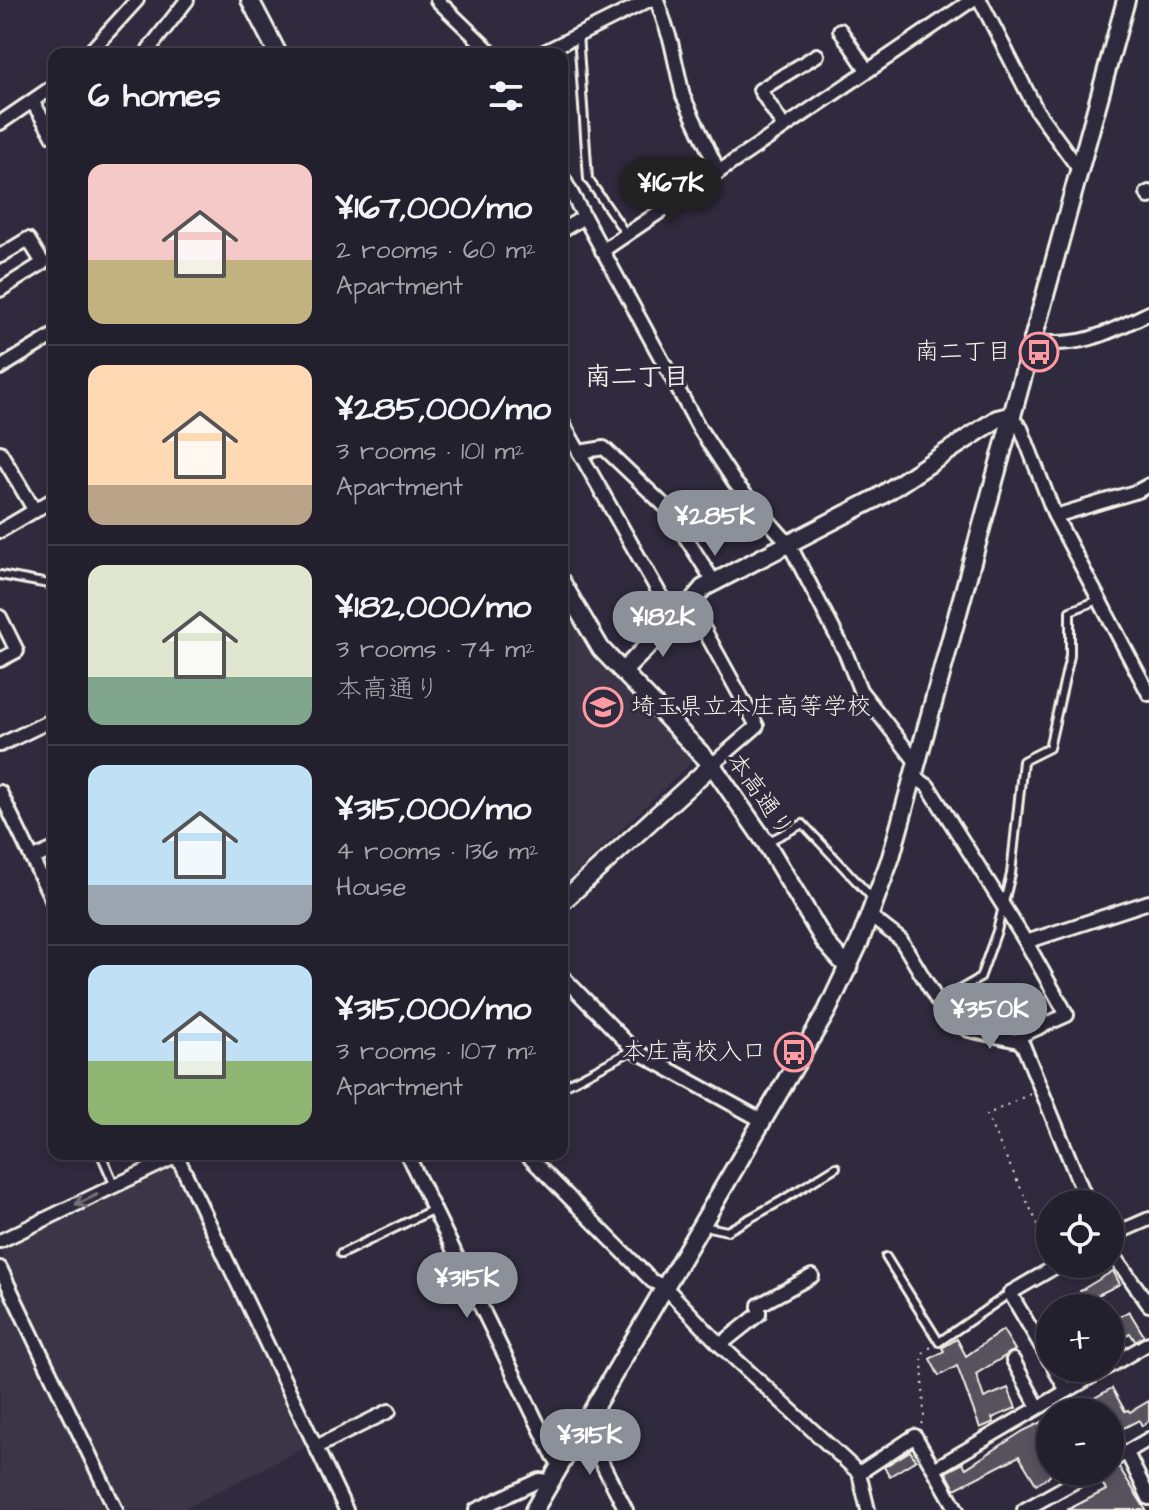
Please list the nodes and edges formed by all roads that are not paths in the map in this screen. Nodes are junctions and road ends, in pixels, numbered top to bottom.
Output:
1 (137, 0) edge
2 (187, 0) edge
3 (250, 0) edge
4 (437, 0) edge
5 (649, 0) edge
6 (657, 0) edge
7 (972, 0) edge
8 (980, 0) edge
9 (1126, 0) edge
10 (840, 30) dead end
11 (578, 34) junction
12 (93, 48) edge
13 (150, 48) edge
14 (275, 48) edge
15 (487, 48) edge
16 (551, 48) edge
17 (817, 55) dead end
18 (867, 70) junction
19 (48, 91) edge
20 (33, 103) junction
21 (0, 123) edge
22 (48, 127) edge
23 (784, 127) junction
24 (1079, 169) junction
25 (719, 172) junction
26 (568, 187) edge
27 (584, 217) junction
28 (568, 226) edge
29 (626, 234) junction
30 (602, 251) junction
31 (0, 256) edge
32 (0, 290) edge
33 (1149, 313) edge
34 (48, 339) edge
35 (1032, 342) junction
36 (0, 368) edge
37 (1010, 416) junction
38 (568, 433) edge
39 (0, 452) edge
40 (579, 452) junction
41 (1149, 485) edge
42 (48, 503) edge
43 (35, 511) junction
44 (1055, 516) junction
45 (0, 531) edge
46 (789, 544) junction
47 (0, 575) edge
48 (714, 582) junction
49 (48, 584) edge
50 (568, 593) edge
51 (1101, 599) junction
52 (690, 604) junction
53 (0, 617) edge
54 (674, 619) junction
55 (0, 660) edge
56 (1149, 662) edge
57 (623, 671) junction
58 (1138, 671) junction
59 (1149, 694) edge
60 (48, 722) edge
61 (0, 745) edge
62 (712, 765) junction
63 (915, 770) junction
64 (0, 792) edge
65 (766, 843) junction
66 (48, 852) edge
67 (32, 859) junction
68 (48, 892) edge
69 (568, 897) edge
70 (1149, 902) edge
71 (1004, 907) junction
72 (872, 909) junction
73 (1026, 942) junction
74 (848, 968) junction
75 (568, 982) edge
76 (938, 1002) junction
77 (1018, 1041) junction
78 (634, 1050) junction
79 (568, 1084) edge
80 (763, 1121) junction
81 (104, 1160) edge
82 (168, 1160) edge
83 (180, 1160) edge
84 (410, 1160) edge
85 (532, 1160) edge
86 (836, 1167) dead end
87 (115, 1186) junction
88 (1082, 1190) edge
89 (434, 1209) junction
90 (1149, 1219) edge
91 (700, 1225) junction
92 (1124, 1230) edge
93 (0, 1241) edge
94 (341, 1254) dead end
95 (886, 1257) dead end
96 (0, 1268) edge
97 (1124, 1270) edge
98 (812, 1276) dead end
99 (1036, 1278) edge
100 (665, 1287) junction
101 (1010, 1293) junction
102 (1149, 1305) edge
103 (1036, 1337) edge
104 (1149, 1343) edge
105 (720, 1345) junction
106 (1124, 1358) edge
107 (1013, 1360) dead end
108 (1062, 1382) edge
109 (1082, 1382) edge
110 (1067, 1391) junction
111 (1054, 1398) edge
112 (1036, 1403) edge
113 (1036, 1408) edge
114 (389, 1411) dead end
115 (584, 1428) junction
116 (1149, 1439) edge
117 (316, 1447) junction
118 (1127, 1453) junction
119 (1124, 1455) edge
120 (560, 1465) junction
121 (934, 1469) junction
122 (859, 1473) junction
123 (551, 1482) junction
124 (1067, 1486) edge
125 (1149, 1498) edge
126 (116, 1510) edge
127 (346, 1510) edge
128 (476, 1510) edge
129 (534, 1510) edge
130 (626, 1510) edge
131 (868, 1510) edge
132 (957, 1510) edge
133 (1024, 1510) edge

1 - 12 street
2 - 13 street
3 - 14 street
4 - 15 street
5 - 11 street
6 - 25 street
7 - 18 street
8 - 24 street
9 - 24 street
10 - 18 street
11 - 16 street
11 - 29 lane
17 - 23 street
18 - 23 street
19 - 20 street
20 - 21 street
20 - 22 street
23 - 25 street
24 - 35 street
25 - 29 street
26 - 27 street
27 - 28 street
27 - 30 street
29 - 30 street
30 - 46 street
31 - 32 street
33 - 35 street
34 - 36 street
35 - 37 street
37 - 44 street
37 - 46 street
37 - 63 street
38 - 40 street
39 - 43 street
40 - 48 street
40 - 54 street
41 - 44 street
42 - 43 street
43 - 45 street
44 - 51 street
46 - 48 street
46 - 63 street
47 - 49 lane
48 - 52 street
50 - 57 street, 本高通り
51 - 58 street
51 - 71 lane
52 - 54 street
52 - 62 street
53 - 55 street
54 - 57 street
56 - 58 street
57 - 62 street, 本高通り
58 - 59 street
60 - 61 street
62 - 65 street, 本高通り
62 - 69 street
63 - 71 street
63 - 72 street
64 - 67 street
65 - 72 lane
65 - 74 street, 本高通り
66 - 67 street
67 - 68 street
70 - 73 street
71 - 73 street
71 - 76 lane
72 - 74 street
72 - 76 street
73 - 77 street
74 - 80 street
75 - 78 street
76 - 77 street
77 - 88 street
78 - 79 lane
78 - 80 street
80 - 91 street
81 - 87 lane
82 - 87 street
83 - 117 street
84 - 89 street
85 - 100 street
86 - 91 lane
87 -> 93 street
89 - 94 lane
89 - 120 street
90 - 92 street
91 - 100 street
95 - 101 lane
96 - 126 street
97 - 102 street
98 - 105 street
99 - 101 street
100 - 105 street
100 - 115 street
101 - 103 street
104 - 106 street
105 - 122 street
107 - 112 street
108 - 110 street
109 - 110 street
110 - 111 street
113 - 121 street
114 - 117 street
115 - 120 street
115 - 130 street
116 - 118 street
117 - 127 street
118 - 119 street
118 - 125 street
120 - 123 street
121 - 122 street
121 - 132 street
122 - 131 street
123 - 128 street
123 - 129 street
124 - 133 street

